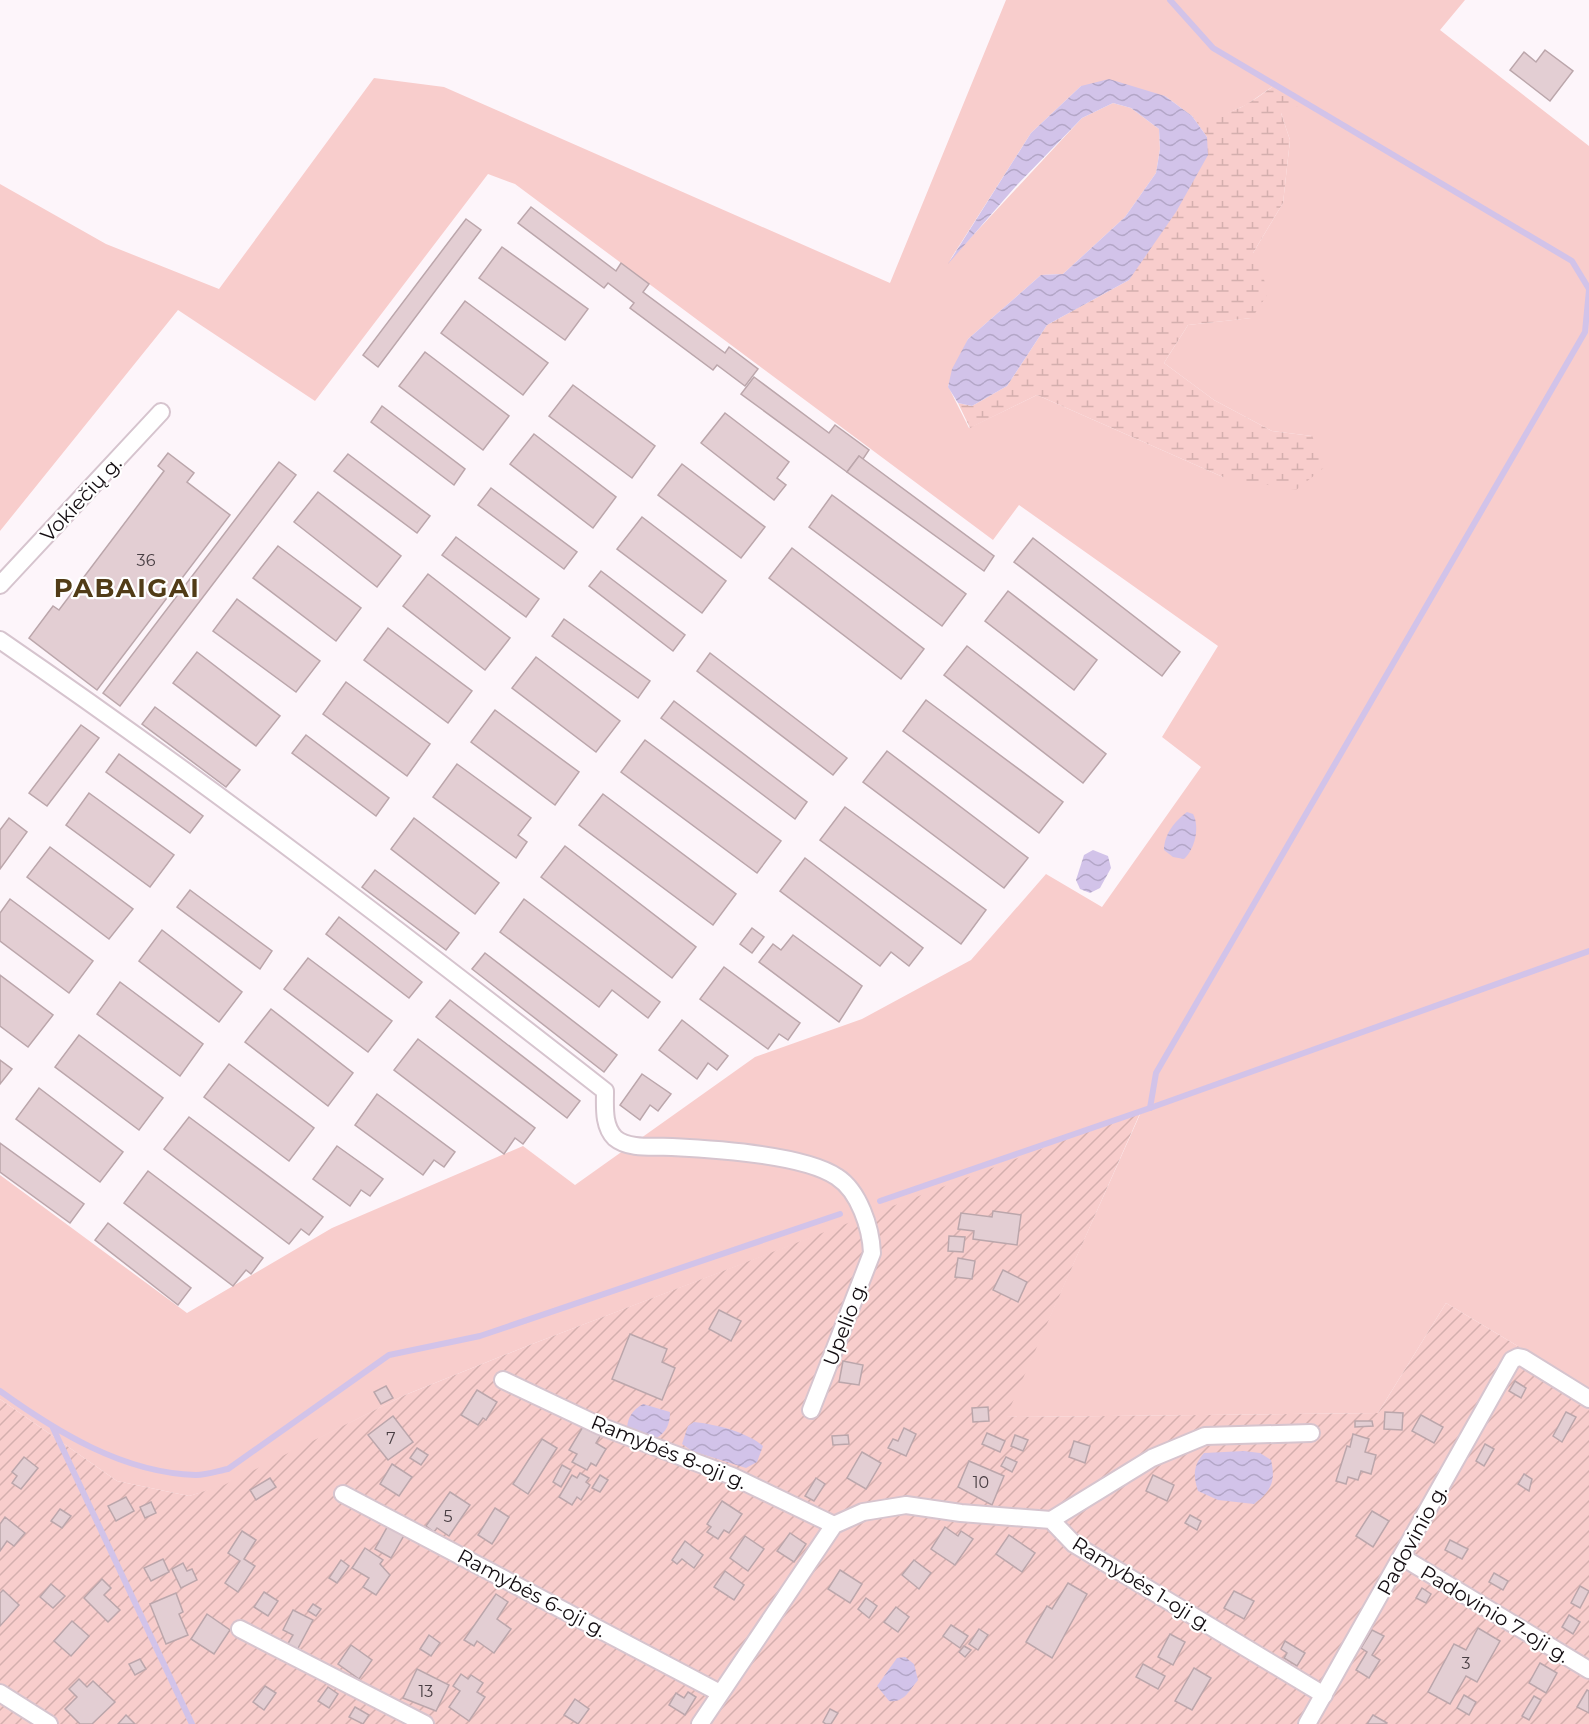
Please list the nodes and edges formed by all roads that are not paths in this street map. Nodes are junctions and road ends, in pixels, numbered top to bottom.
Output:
1 (161, 412) dead end
2 (0, 585) edge
3 (0, 640) edge
4 (503, 1380) dead end
5 (1589, 1399) edge
6 (811, 1410) dead end
7 (1311, 1433) dead end
8 (343, 1494) dead end
9 (1051, 1520) junction
10 (834, 1525) junction
11 (1402, 1557) junction
12 (240, 1629) dead end
13 (1589, 1670) edge
14 (0, 1693) edge
15 (720, 1693) junction
16 (1324, 1695) junction
17 (49, 1724) edge
18 (425, 1724) edge
19 (700, 1724) edge
20 (1307, 1724) edge

1 - 2 street, Vokiečių g.
3 - 6 street, Upelio g.
4 - 10 street, Ramybės 8-oji g.
5 - 11 street, Padovinio g.
7 - 9 street
8 - 15 street, Ramybės 6-oji g.
9 - 10 street
9 - 16 street, Ramybės 1-oji g.
10 - 15 street
11 - 13 street, Padovinio 7-oji g.
11 - 16 street, Padovinio g.
12 - 18 street
14 - 17 street
15 - 19 street
16 - 20 street, Padovinio g.

